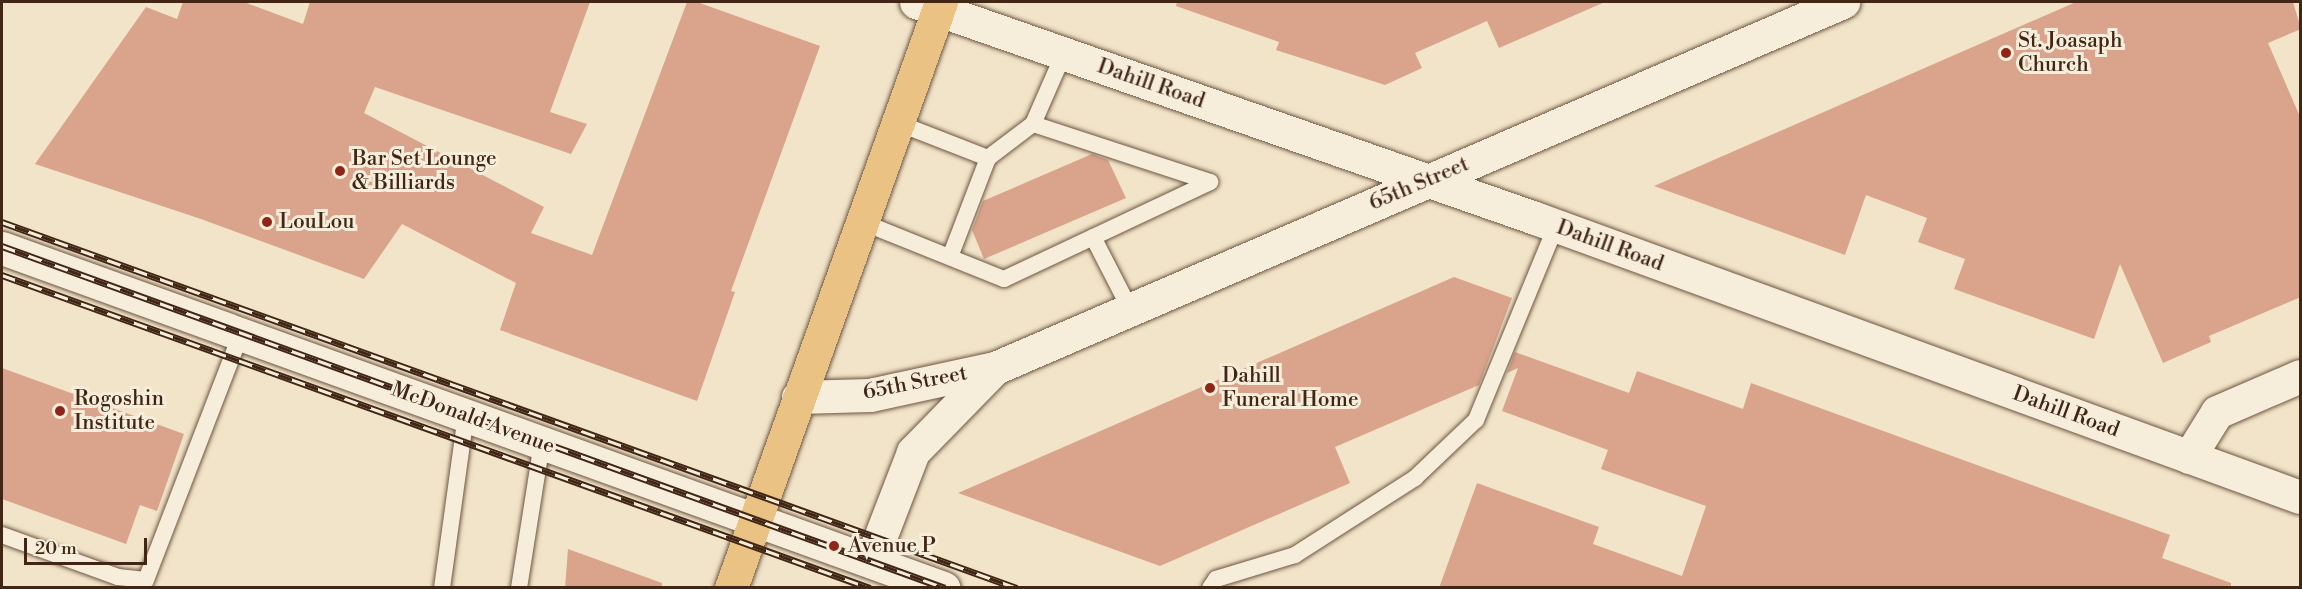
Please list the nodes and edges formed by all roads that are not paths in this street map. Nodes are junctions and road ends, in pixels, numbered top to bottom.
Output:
1 (1842, 2) edge
2 (932, 4) edge
3 (1064, 53) junction
4 (898, 123) junction
5 (1033, 124) junction
6 (988, 158) junction
7 (1428, 180) junction
8 (862, 222) junction
9 (1556, 226) junction
10 (1093, 237) junction
11 (2, 248) edge
12 (950, 257) junction
13 (1130, 309) junction
14 (241, 334) junction
15 (995, 368) junction
16 (2301, 375) edge
17 (798, 397) junction
18 (466, 415) junction
19 (542, 443) junction
20 (2189, 457) junction
21 (2301, 497) edge
22 (755, 520) junction
23 (2, 535) edge
24 (871, 561) junction
25 (442, 588) edge
26 (519, 588) edge
27 (731, 588) edge
28 (944, 588) edge
29 (1210, 588) edge

1 - 7 main road, 65th Street
2 - 3 main road, Dahill Road
2 - 4 main road
3 - 5 lane
3 - 7 main road, Dahill Road
4 - 6 lane
4 - 8 main road
5 - 6 lane
5 - 10 lane
6 - 12 lane
7 - 9 main road, Dahill Road
7 - 13 main road, 65th Street
8 - 12 lane
8 - 17 main road
9 - 20 main road, Dahill Road
9 - 29 lane
10 - 12 lane
10 - 13 lane
11 - 14 main road, McDonald Avenue
13 - 15 main road, 65th Street
14 - 18 main road, McDonald Avenue
14 - 23 lane
15 - 17 main road, 65th Street
15 - 24 main road, 65th Street
16 - 20 main road
17 - 22 main road
18 - 19 main road, McDonald Avenue
18 - 25 lane
19 - 22 main road, McDonald Avenue
19 - 26 lane
20 - 21 main road, Dahill Road
22 - 24 main road, McDonald Avenue
22 - 27 main road
24 - 28 main road, McDonald Avenue

